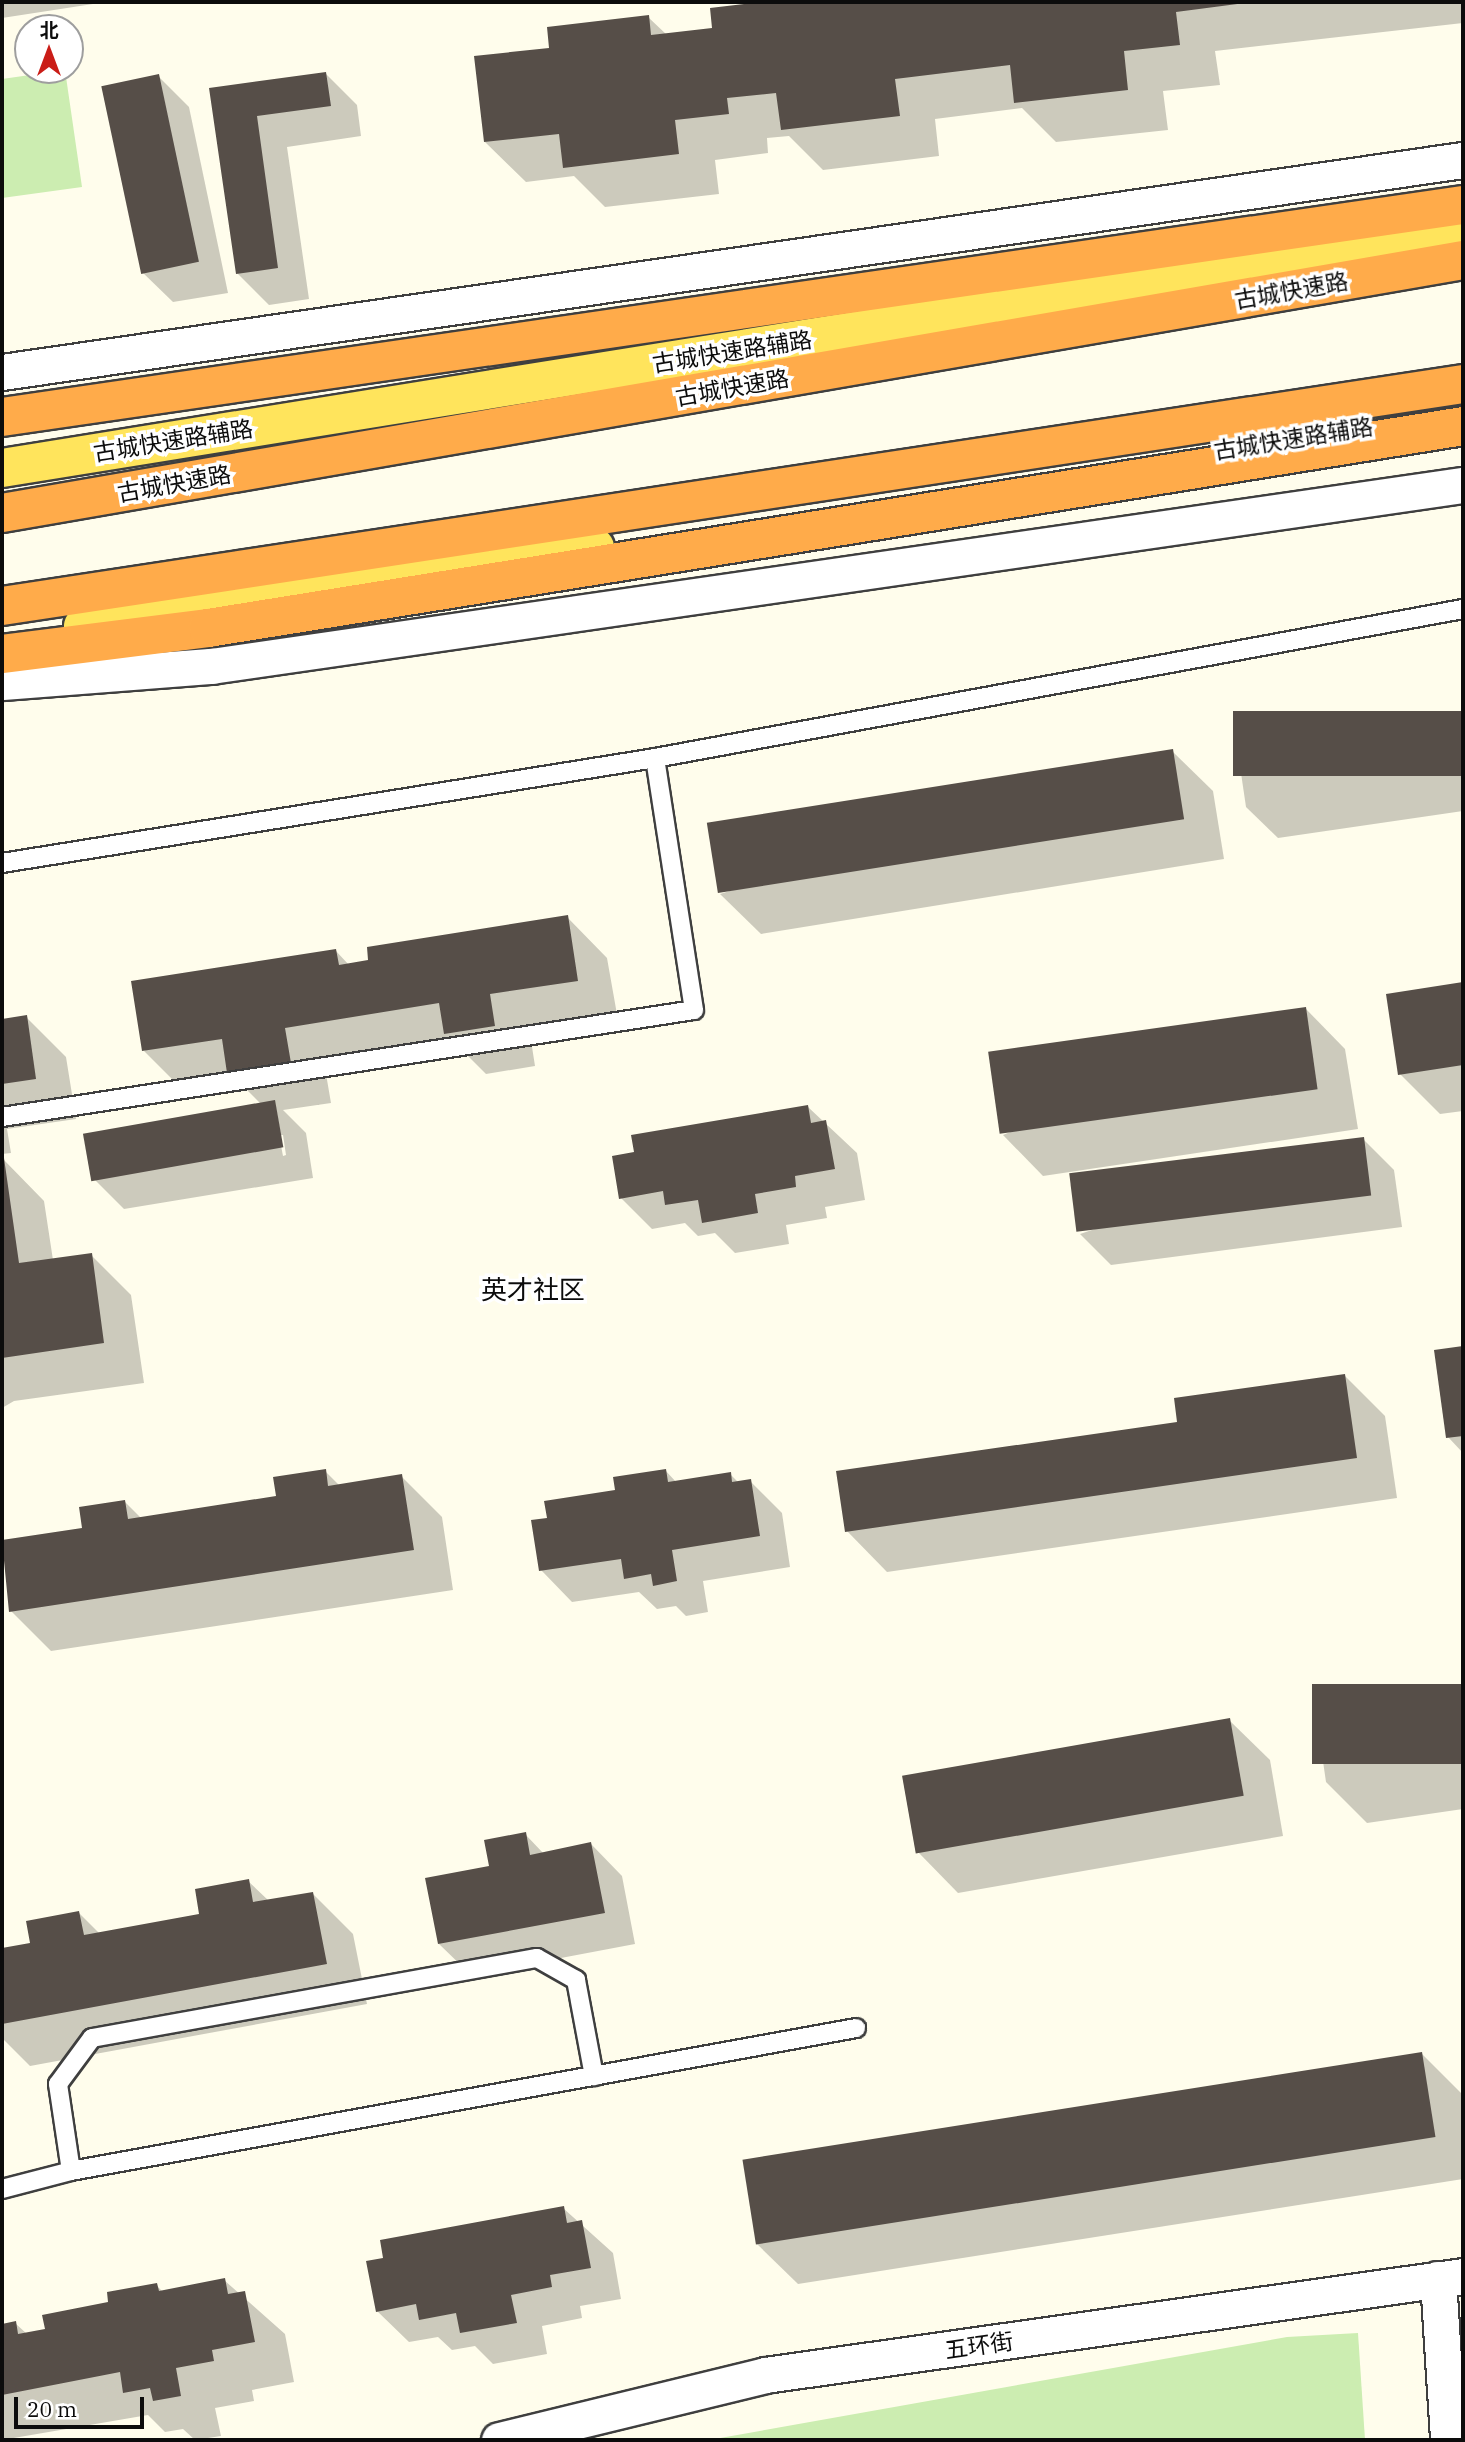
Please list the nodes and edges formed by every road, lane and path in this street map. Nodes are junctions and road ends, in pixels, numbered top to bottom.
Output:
1 (1463, 160) edge
2 (1463, 205) edge
3 (1463, 233) edge
4 (1463, 260) edge
5 (2, 372) edge
6 (1463, 384) edge
7 (1463, 412) edge
8 (7, 416) edge
9 (1463, 426) edge
10 (2, 468) edge
11 (1463, 485) edge
12 (2, 513) edge
13 (2, 606) edge
14 (1463, 609) edge
15 (2, 638) edge
16 (2, 654) edge
17 (2, 682) edge
18 (655, 758) junction
19 (2, 863) edge
20 (2, 1117) edge
21 (856, 2028) dead end
22 (594, 2076) junction
23 (71, 2171) junction
24 (2, 2189) edge
25 (1451, 2278) edge
26 (499, 2440) edge
27 (1448, 2440) edge

1 - 5 street
2 - 8 highway
3 - 10 main road, 古城快速路辅路
4 - 12 highway, 古城快速路
6 - 13 highway
7 - 15 main road, 古城快速路辅路
9 - 16 highway
11 - 17 street
14 - 18 lane
18 - 19 lane
18 - 20 lane
21 - 22 lane
22 - 23 lane
22 - 23 lane
23 - 24 lane
25 - 26 street, 五环街
25 - 27 street

